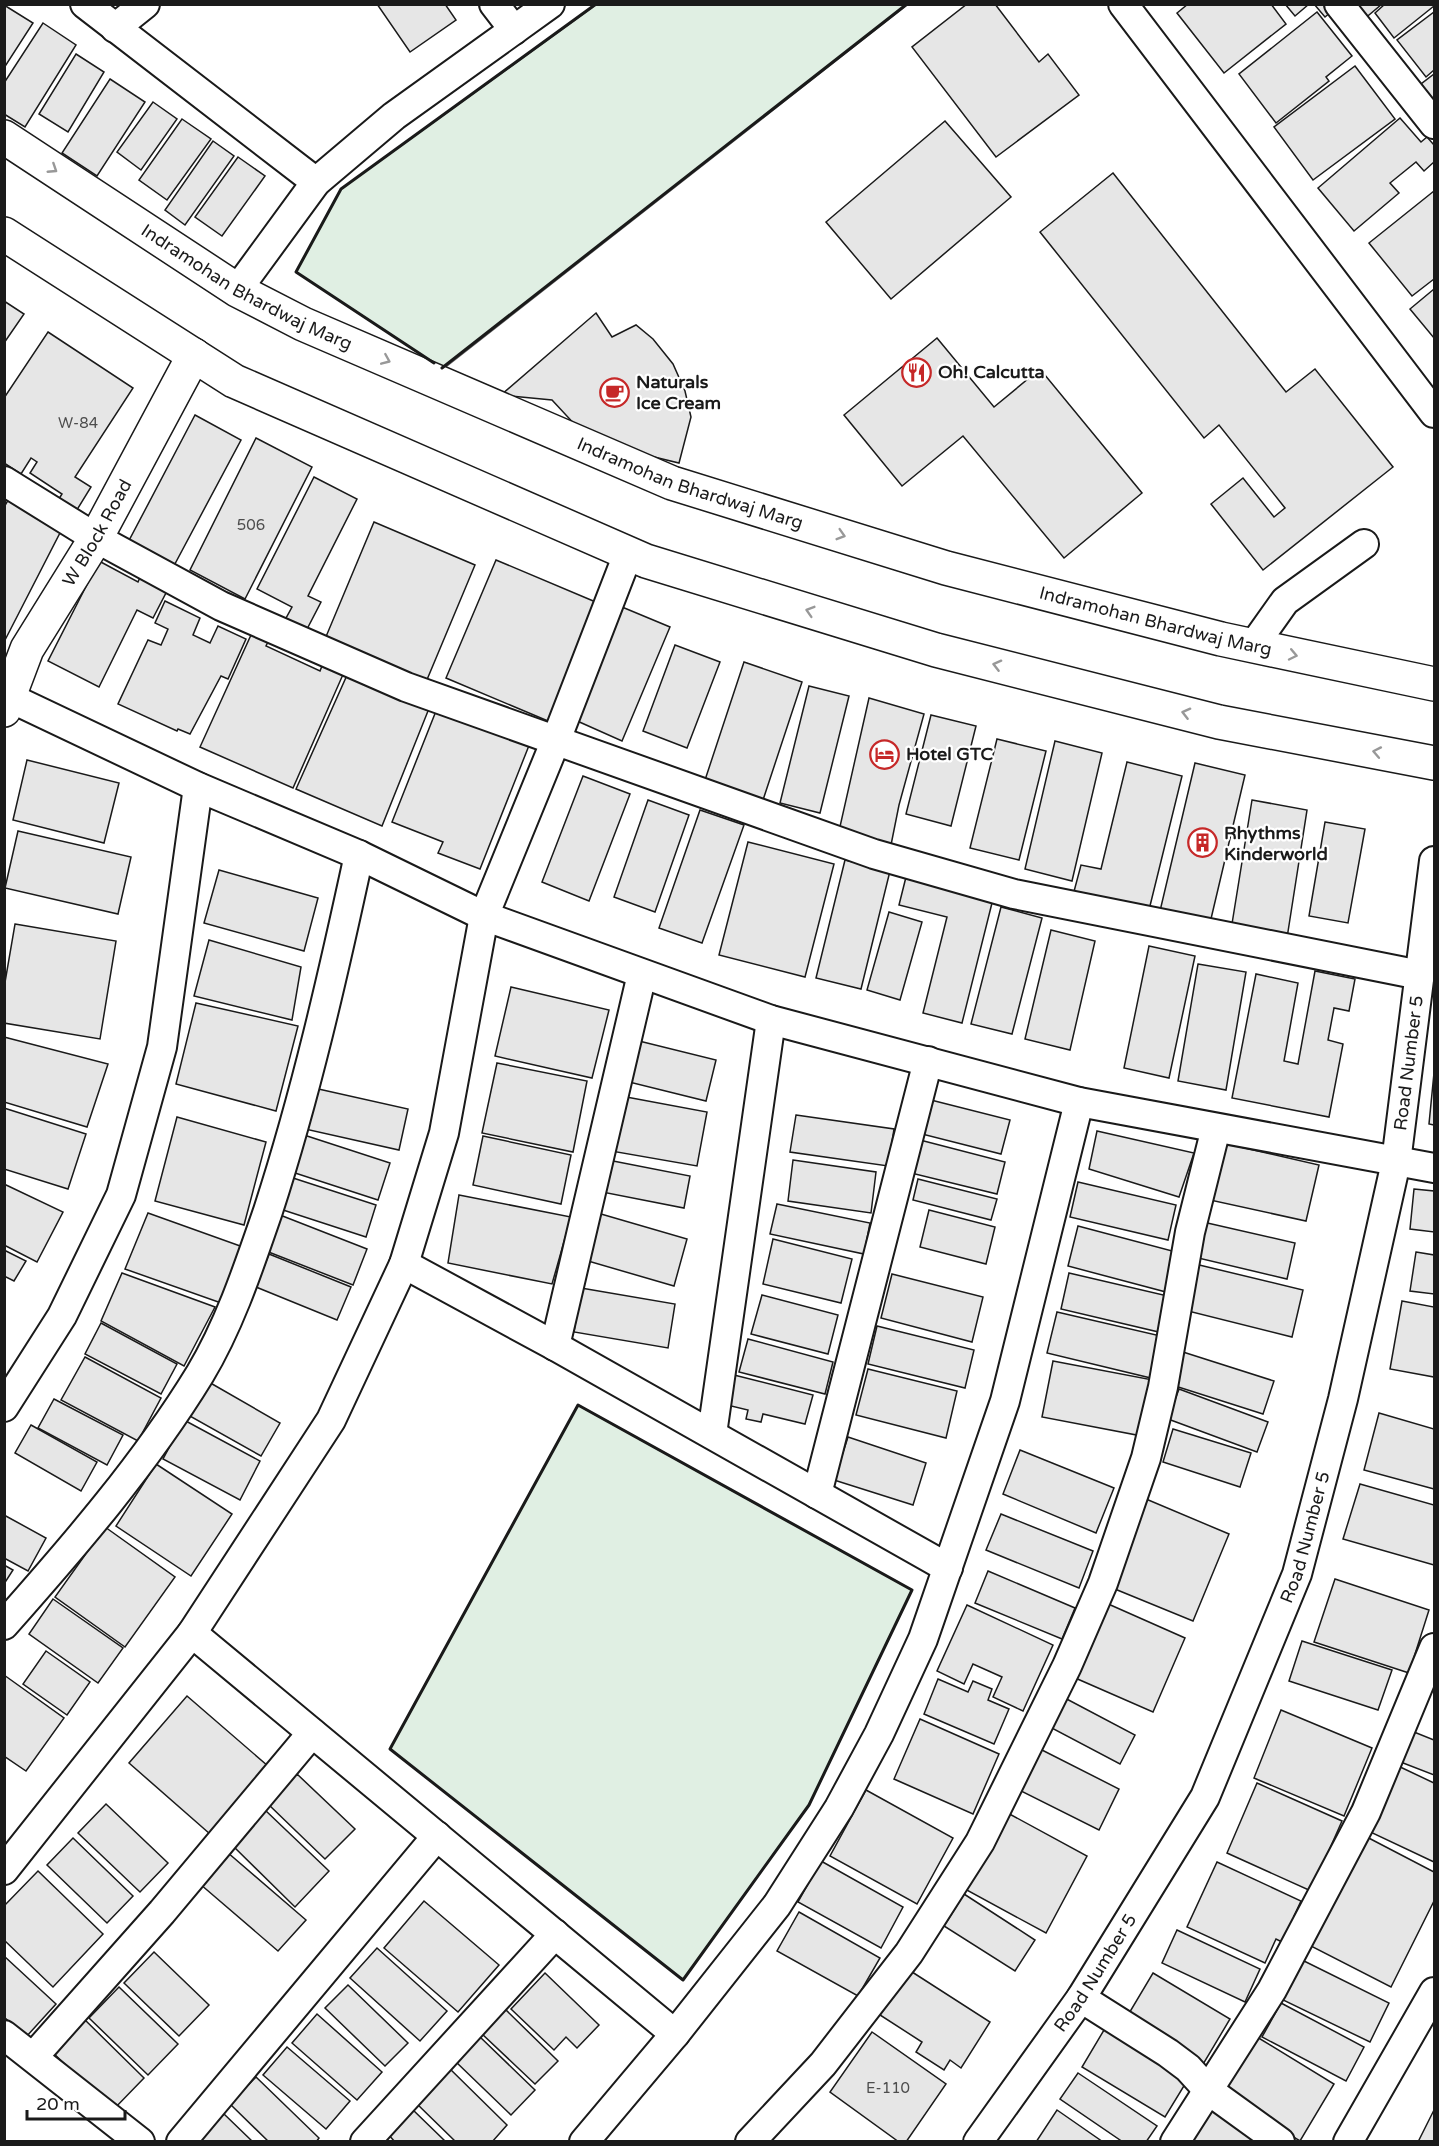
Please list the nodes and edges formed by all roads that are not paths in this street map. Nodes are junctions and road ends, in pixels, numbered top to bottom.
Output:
1 (85, 4) edge
2 (145, 4) edge
3 (494, 4) edge
4 (550, 4) edge
5 (1123, 4) edge
6 (1339, 4) edge
7 (115, 28) junction
8 (514, 30) junction
9 (1434, 124) edge
10 (4, 137) edge
11 (316, 182) junction
12 (4, 234) edge
13 (237, 290) junction
14 (194, 355) junction
15 (1434, 413) edge
16 (4, 481) edge
17 (96, 538) junction
18 (1364, 544) dead end
19 (628, 554) junction
20 (1253, 646) junction
21 (1434, 684) edge
22 (5, 701) edge
23 (556, 740) junction
24 (1434, 763) edge
25 (198, 787) junction
26 (359, 855) junction
27 (1434, 861) edge
28 (484, 916) junction
29 (642, 974) junction
30 (1420, 975) junction
31 (771, 1020) junction
32 (928, 1061) junction
33 (1079, 1102) junction
34 (1216, 1128) junction
35 (1396, 1162) junction
36 (1434, 1168) edge
37 (404, 1264) junction
38 (555, 1346) junction
39 (4, 1407) edge
40 (712, 1434) junction
41 (817, 1494) junction
42 (948, 1568) junction
43 (4, 1625) edge
44 (192, 1632) junction
45 (1434, 1648) edge
46 (312, 1733) junction
47 (436, 1836) junction
48 (4, 1870) edge
49 (555, 1934) junction
50 (1434, 1992) edge
51 (1081, 1998) junction
52 (675, 2034) junction
53 (4, 2035) edge
54 (34, 2056) junction
55 (1208, 2090) junction
56 (140, 2142) edge
57 (181, 2142) edge
58 (365, 2142) edge
59 (584, 2142) edge
60 (750, 2142) edge
61 (978, 2142) edge
62 (1176, 2142) edge
63 (1280, 2142) edge
64 (1348, 2142) edge

1 - 7 street
2 - 7 street
3 - 8 street
4 - 8 street
5 - 15 street
6 - 9 street
7 - 11 street
8 - 11 street
10 -> 13 street, Indramohan Bhardwaj Marg
11 - 13 street
12 - 14 street
13 -> 20 street, Indramohan Bhardwaj Marg
14 - 17 street, W Block Road
14 - 19 street
16 - 17 street
17 - 22 street, W Block Road
17 - 23 street
18 - 20 street
19 - 23 street
24 -> 19 street
20 -> 21 street, Indramohan Bhardwaj Marg
22 - 25 street
23 - 28 street
23 - 30 street
25 - 26 street
25 - 39 street
26 - 28 street
26 - 43 street
27 - 30 street, Road Number 5
28 - 29 street
28 - 37 street
29 - 31 street
29 - 38 street
30 - 35 street, Road Number 5
31 - 32 street
31 - 40 street
32 - 33 street
32 - 41 street
33 - 34 street
33 - 42 street
34 - 35 street
34 - 60 street
35 - 36 street
35 - 51 street, Road Number 5
37 - 38 street
37 - 44 street
38 - 40 street
40 - 41 street
41 - 42 street
42 - 52 street
44 - 46 street
44 - 48 street
45 - 55 street
46 - 47 street
46 - 54 street
47 - 49 street
47 - 57 street
49 - 52 street
49 - 58 street
50 - 64 street
51 - 55 street
51 - 61 street, Road Number 5
52 - 59 street
53 - 54 street
54 - 56 street
55 - 62 street
55 - 63 street

